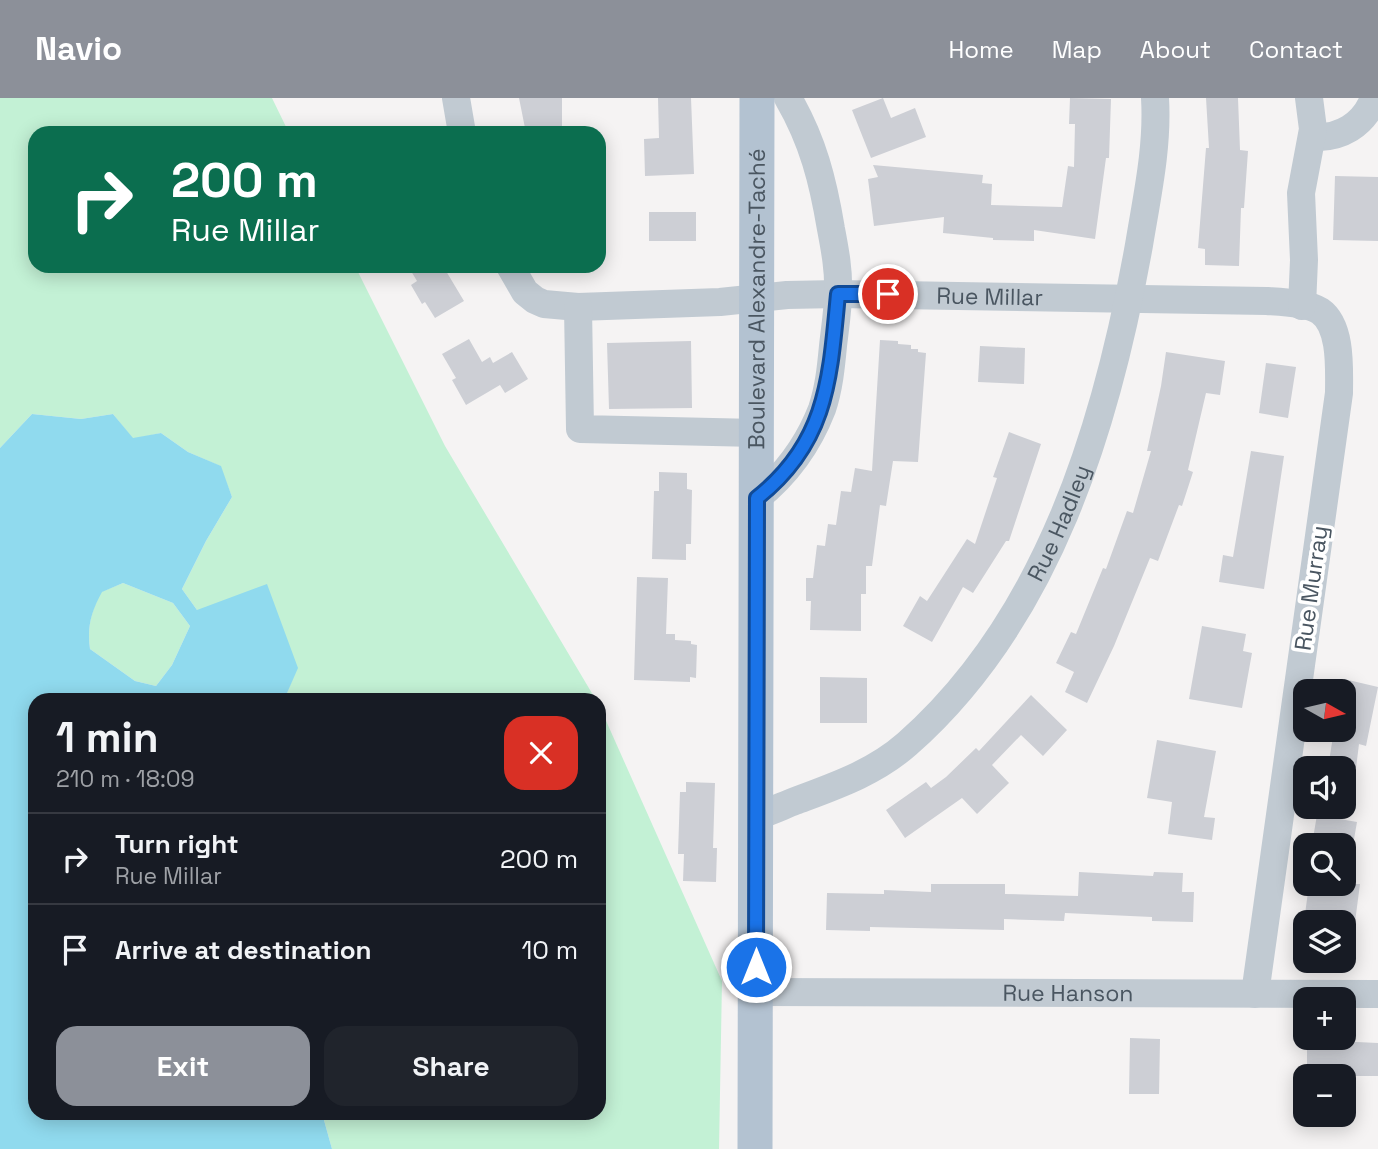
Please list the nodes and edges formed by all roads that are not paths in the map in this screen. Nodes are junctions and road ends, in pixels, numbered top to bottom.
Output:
1 (456, 98) edge
2 (757, 98) edge
3 (788, 98) edge
4 (1155, 98) edge
5 (1309, 98) edge
6 (1374, 98) edge
7 (461, 126) edge
8 (1312, 137) junction
9 (514, 273) edge
10 (838, 294) junction
11 (756, 298) junction
12 (1130, 298) junction
13 (578, 307) junction
14 (1311, 309) junction
15 (757, 433) junction
16 (757, 498) junction
17 (756, 816) junction
18 (755, 992) junction
19 (1255, 994) junction
20 (1378, 994) edge
21 (755, 1149) edge

1 - 7 street
2 - 11 main road, Boulevard Alexandre-Taché
3 - 10 street, Boulevard Alexandre-Taché
4 - 12 street, Rue Hadley
5 - 8 street
6 - 8 street
8 - 14 street
9 - 13 street, Rue Millar
10 - 11 street, Rue Millar
10 - 12 street, Rue Millar
10 - 16 street, Boulevard Alexandre-Taché
11 - 13 street, Rue Millar
11 - 15 main road, Boulevard Alexandre-Taché
12 - 14 street, Rue Millar
12 - 17 street, Rue Hadley
13 - 15 street
14 - 19 street, Rue Murray
15 - 16 main road, Boulevard Alexandre-Taché
16 - 17 main road, Boulevard Alexandre-Taché
17 - 18 main road, Boulevard Alexandre-Taché
18 - 19 street, Rue Hanson
18 - 21 main road, Boulevard Alexandre-Taché
19 - 20 street, Rue Hanson

